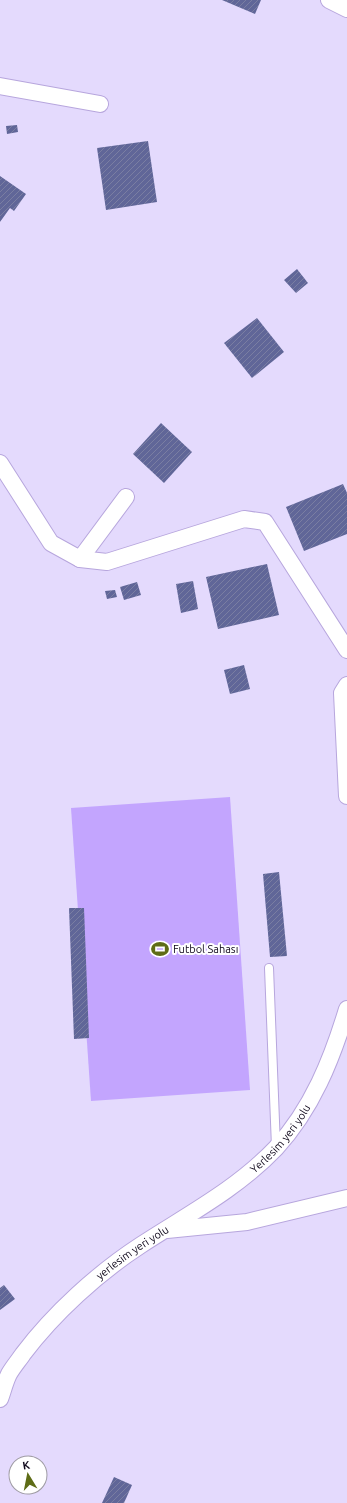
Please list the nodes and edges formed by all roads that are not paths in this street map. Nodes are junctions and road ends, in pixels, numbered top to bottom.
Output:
1 (329, 0) edge
2 (347, 9) edge
3 (0, 86) edge
4 (100, 104) dead end
5 (0, 463) edge
6 (126, 497) dead end
7 (80, 559) junction
8 (347, 650) edge
9 (347, 684) edge
10 (347, 796) edge
11 (269, 968) dead end
12 (347, 1009) edge
13 (276, 1148) junction
14 (347, 1198) edge
15 (166, 1230) junction
16 (5, 1373) edge
17 (0, 1399) edge

1 - 2 street
3 - 4 street
5 - 7 street
6 - 7 street
7 - 8 street
9 - 10 street
11 - 13 lane
12 - 13 street, Yerlesim yeri yolu
13 - 15 street, Yerlesim yeri yolu
14 - 15 street, yerlesim yeri yolu
15 - 16 street, yerlesim yeri yolu
16 - 17 street, yerlesim yeri yolu

